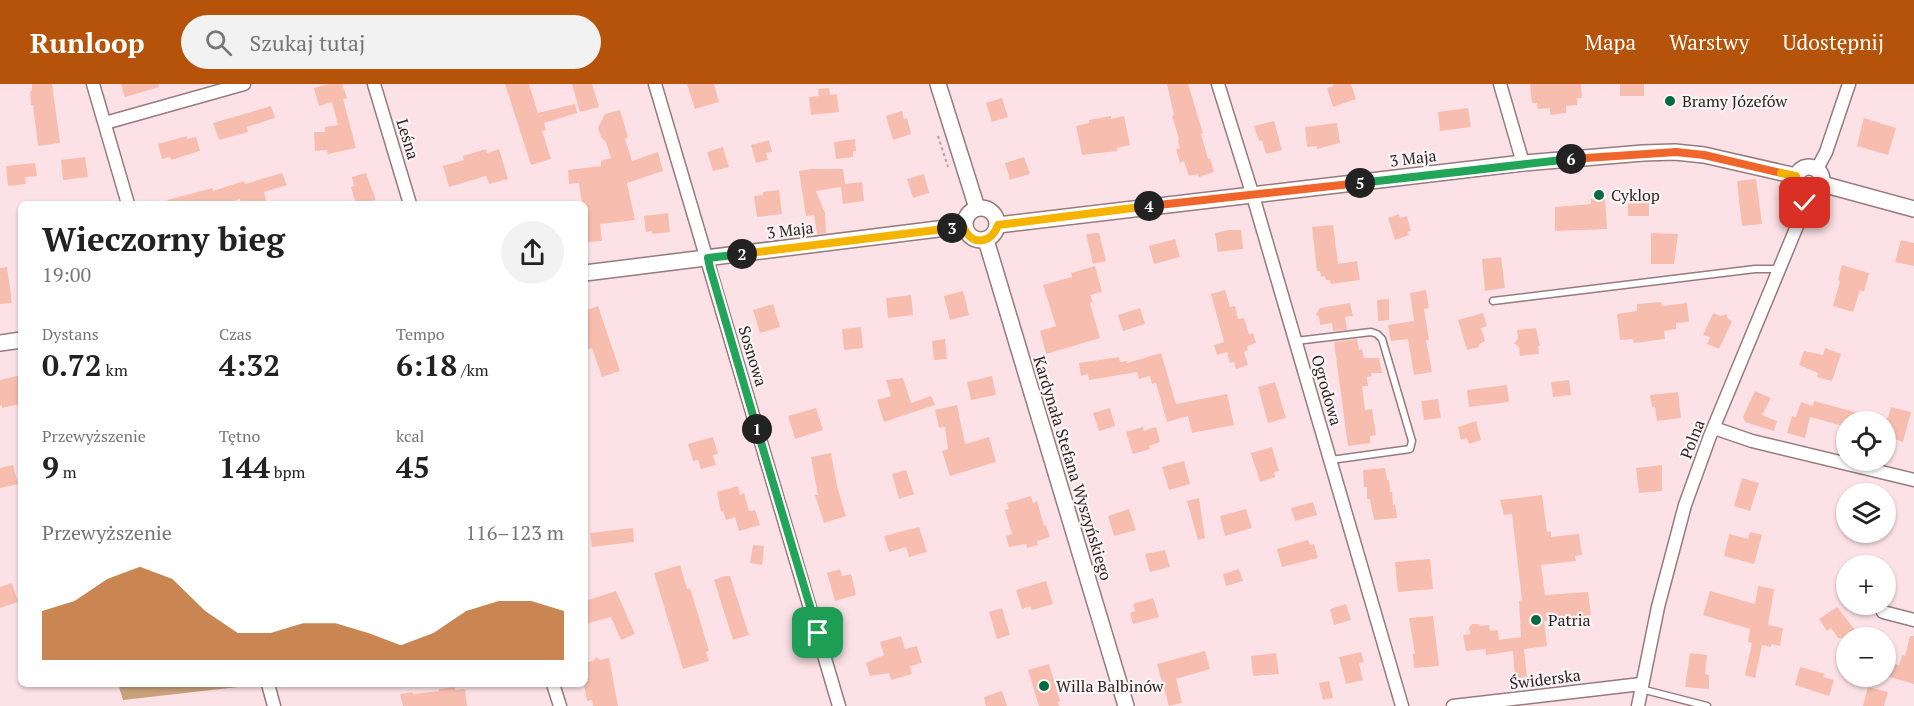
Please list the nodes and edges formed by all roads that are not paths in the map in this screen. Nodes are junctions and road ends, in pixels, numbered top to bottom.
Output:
1 (93, 84) edge
2 (244, 84) edge
3 (374, 84) edge
4 (656, 84) edge
5 (938, 84) edge
6 (1218, 84) edge
7 (1500, 84) edge
8 (1849, 84) edge
9 (105, 123) junction
10 (1523, 163) junction
11 (1817, 169) junction
12 (1796, 176) junction
13 (1822, 184) junction
14 (1805, 193) junction
15 (1253, 196) junction
16 (127, 201) edge
17 (409, 201) edge
18 (977, 208) junction
19 (1914, 209) edge
20 (998, 225) junction
21 (964, 228) junction
22 (986, 240) junction
23 (708, 258) junction
24 (1779, 269) junction
25 (588, 273) edge
26 (1493, 301) dead end
27 (18, 340) edge
28 (1295, 342) junction
29 (0, 343) edge
30 (1714, 428) junction
31 (1330, 460) junction
32 (1914, 480) edge
33 (1895, 615) edge
34 (1914, 620) edge
35 (1641, 686) junction
36 (269, 687) edge
37 (554, 687) edge
38 (274, 706) edge
39 (560, 706) edge
40 (840, 706) edge
41 (1126, 706) edge
42 (1402, 706) edge
43 (1453, 706) edge
44 (1638, 706) edge
45 (1707, 706) edge

1 - 9 street
2 - 9 street
3 - 17 street, Leśna
4 - 23 street, Sosnowa
5 - 18 street
6 - 15 street, Ogrodowa
7 - 10 street
8 - 11 street
9 - 16 street
10 - 12 street, 3 Maja
10 - 15 street, 3 Maja
11 - 12 street
11 - 13 street
12 - 14 street
13 - 14 street
13 - 19 street
14 - 24 street, Polna
15 - 20 street, 3 Maja
15 - 28 street, Ogrodowa
18 - 20 street
18 - 21 street
20 - 22 street
21 - 22 street
21 - 23 street, 3 Maja
22 - 41 street, Kardynała Stefana Wyszyńskiego
23 - 25 street, 3 Maja
23 - 40 street, Sosnowa
24 - 26 lane
24 - 30 street, Polna
27 - 29 street
28 - 31 street, Ogrodowa
28 - 31 lane
30 - 32 street
30 - 35 street, Polna
31 - 42 street, Ogrodowa
33 - 34 street
35 - 43 street, Świderska
35 - 44 street, Polna
35 - 45 lane
36 - 38 street
37 - 39 street

